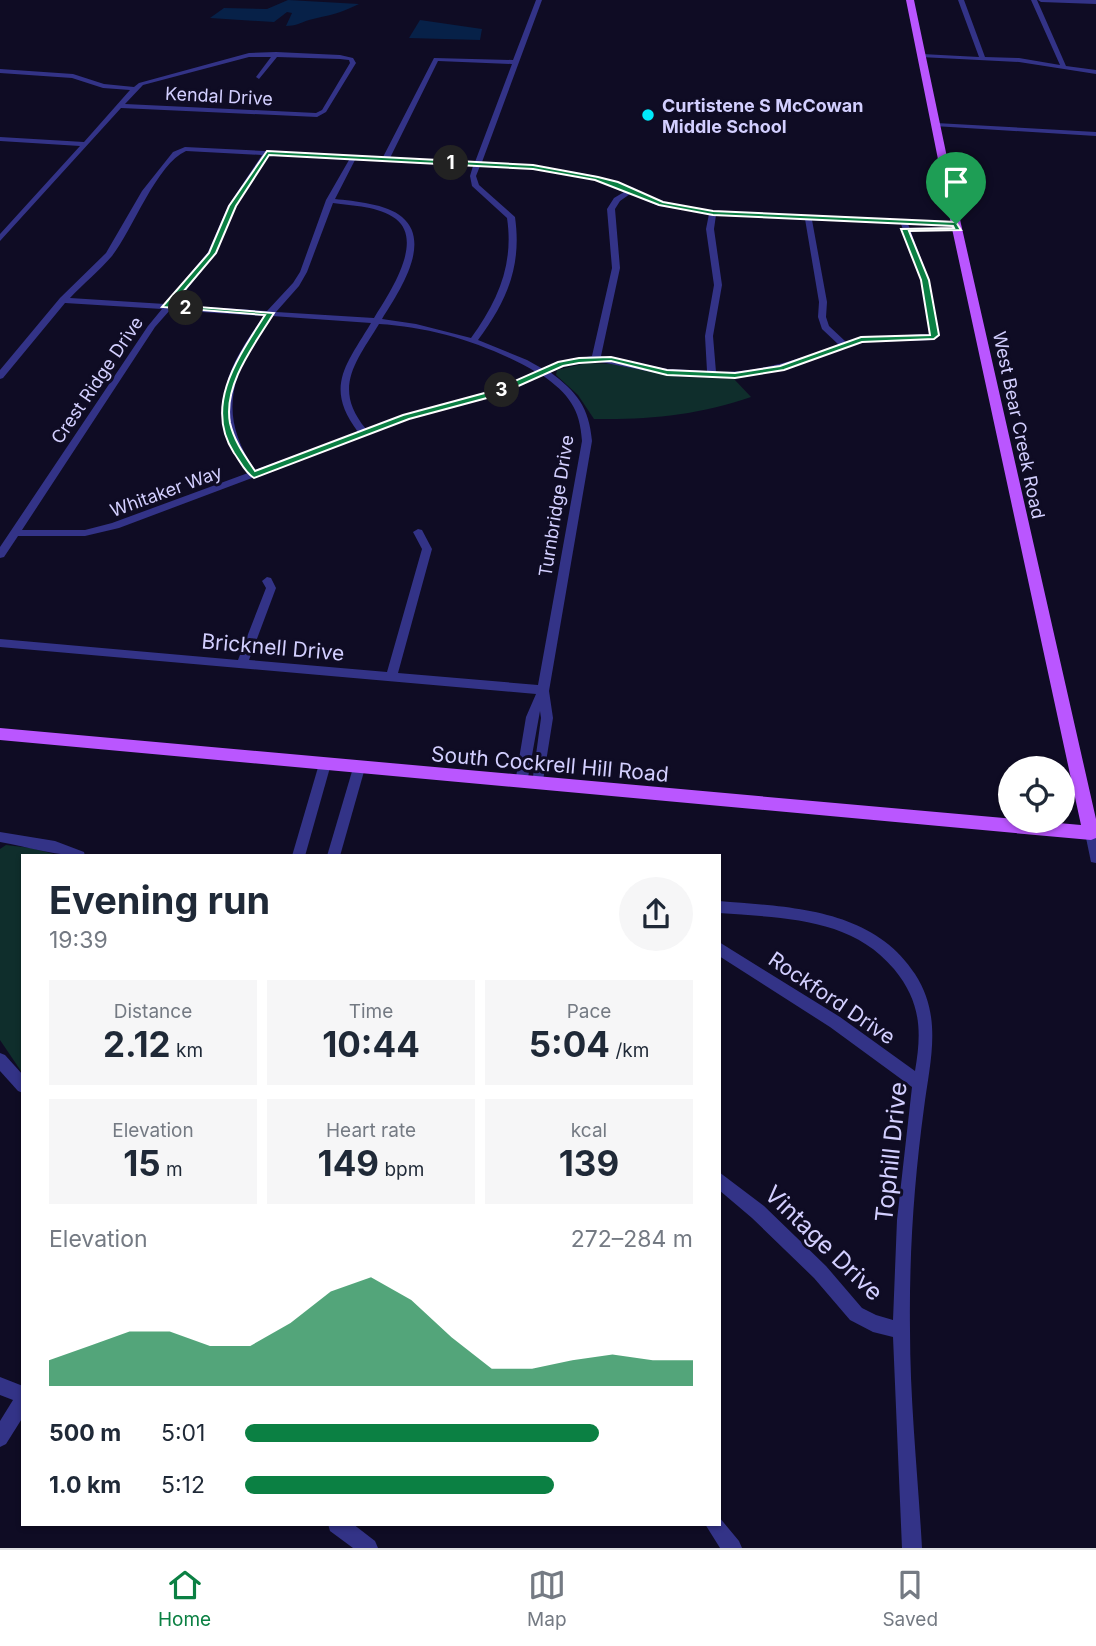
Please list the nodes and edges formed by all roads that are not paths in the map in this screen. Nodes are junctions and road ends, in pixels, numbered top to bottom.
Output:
1 (539, 0) edge
2 (910, 0) edge
3 (961, 0) edge
4 (1034, 0) edge
5 (1041, 0) edge
6 (1096, 2) edge
7 (276, 54) junction
8 (922, 56) junction
9 (982, 58) junction
10 (515, 62) junction
11 (1064, 67) junction
12 (0, 71) edge
13 (1096, 72) edge
14 (260, 77) dead end
15 (135, 89) junction
16 (119, 106) junction
17 (936, 125) junction
18 (1096, 134) edge
19 (0, 139) edge
20 (85, 144) junction
21 (267, 153) junction
22 (353, 158) junction
23 (385, 160) junction
24 (476, 164) junction
25 (631, 190) junction
26 (330, 200) junction
27 (713, 213) junction
28 (808, 218) junction
29 (0, 220) edge
30 (17, 221) junction
31 (904, 225) junction
32 (957, 227) junction
33 (0, 239) edge
34 (63, 300) junction
35 (166, 307) junction
36 (270, 313) junction
37 (374, 321) junction
38 (474, 340) junction
39 (845, 345) junction
40 (596, 358) junction
41 (542, 372) junction
42 (0, 376) edge
43 (712, 376) junction
44 (364, 433) junction
45 (254, 475) junction
46 (15, 533) junction
47 (418, 533) dead end
48 (0, 555) edge
49 (267, 580) dead end
50 (0, 643) edge
51 (242, 664) junction
52 (391, 677) junction
53 (543, 691) junction
54 (0, 734) edge
55 (325, 764) junction
56 (359, 768) junction
57 (529, 783) junction
58 (1093, 833) edge
59 (0, 837) edge
60 (74, 854) edge
61 (299, 854) edge
62 (334, 854) edge
63 (1096, 858) edge
64 (721, 907) edge
65 (721, 949) edge
66 (0, 1060) edge
67 (21, 1084) edge
68 (920, 1084) junction
69 (721, 1182) edge
70 (901, 1331) junction
71 (0, 1386) edge
72 (21, 1397) edge
73 (21, 1401) edge
74 (0, 1438) edge
75 (340, 1526) edge
76 (716, 1526) edge
77 (368, 1548) edge
78 (732, 1548) edge
79 (912, 1548) edge

1 - 10 street
2 - 8 main road, West Bear Creek Road
3 - 9 street
4 - 11 street
5 - 6 street
7 - 14 street
7 - 15 street
7 - 16 street, Kendal Drive
8 - 9 street
8 - 17 main road, West Bear Creek Road
9 - 11 street
10 - 23 street
10 - 24 street
11 - 13 street
12 - 15 street
15 - 16 street
16 - 20 street
17 - 18 street
17 - 32 main road, West Bear Creek Road
19 - 20 street
20 - 30 street
21 - 22 street
21 - 34 street
21 - 35 street, Crest Ridge Drive
22 - 23 street
22 - 26 street
23 - 24 street
24 - 25 street
24 - 38 street
25 - 27 street
25 - 40 street
26 - 36 street
26 - 37 street
27 - 28 street
27 - 43 street
28 - 31 street
28 - 39 street
29 - 30 street
30 - 33 street
31 - 32 street
31 - 39 street, Whitaker Way
32 - 58 main road, West Bear Creek Road
34 - 35 street, Turnbridge Drive
34 - 42 street
35 - 36 street, Turnbridge Drive
35 - 46 street, Crest Ridge Drive
36 - 37 street, Turnbridge Drive
36 - 45 street
37 - 38 street, Turnbridge Drive
37 - 44 street
38 - 41 street, Turnbridge Drive
39 - 43 street, Whitaker Way
40 - 41 street, Whitaker Way
40 - 43 street, Whitaker Way
41 - 44 street, Whitaker Way
41 - 53 street, Turnbridge Drive
44 - 45 street, Whitaker Way
45 - 46 street, Whitaker Way
46 - 48 street, Crest Ridge Drive
47 - 52 street
49 - 51 street
50 - 51 street, Bricknell Drive
51 - 52 street, Bricknell Drive
52 - 53 street, Bricknell Drive
53 - 57 street, Turnbridge Drive
54 - 55 main road, South Cockrell Hill Road
55 - 56 main road, South Cockrell Hill Road
55 - 61 street
56 - 57 main road, South Cockrell Hill Road
56 - 62 street
57 - 58 main road, South Cockrell Hill Road
58 - 63 street, West Bear Creek Road
59 - 60 street
64 - 68 street, Tophill Drive
65 - 68 street, Rockford Drive
66 - 67 street
68 - 70 street, Tophill Drive
69 - 70 street, Vintage Drive
70 - 79 street, Tophill Drive
71 - 72 street
73 - 74 street
75 - 77 street
76 - 78 street

